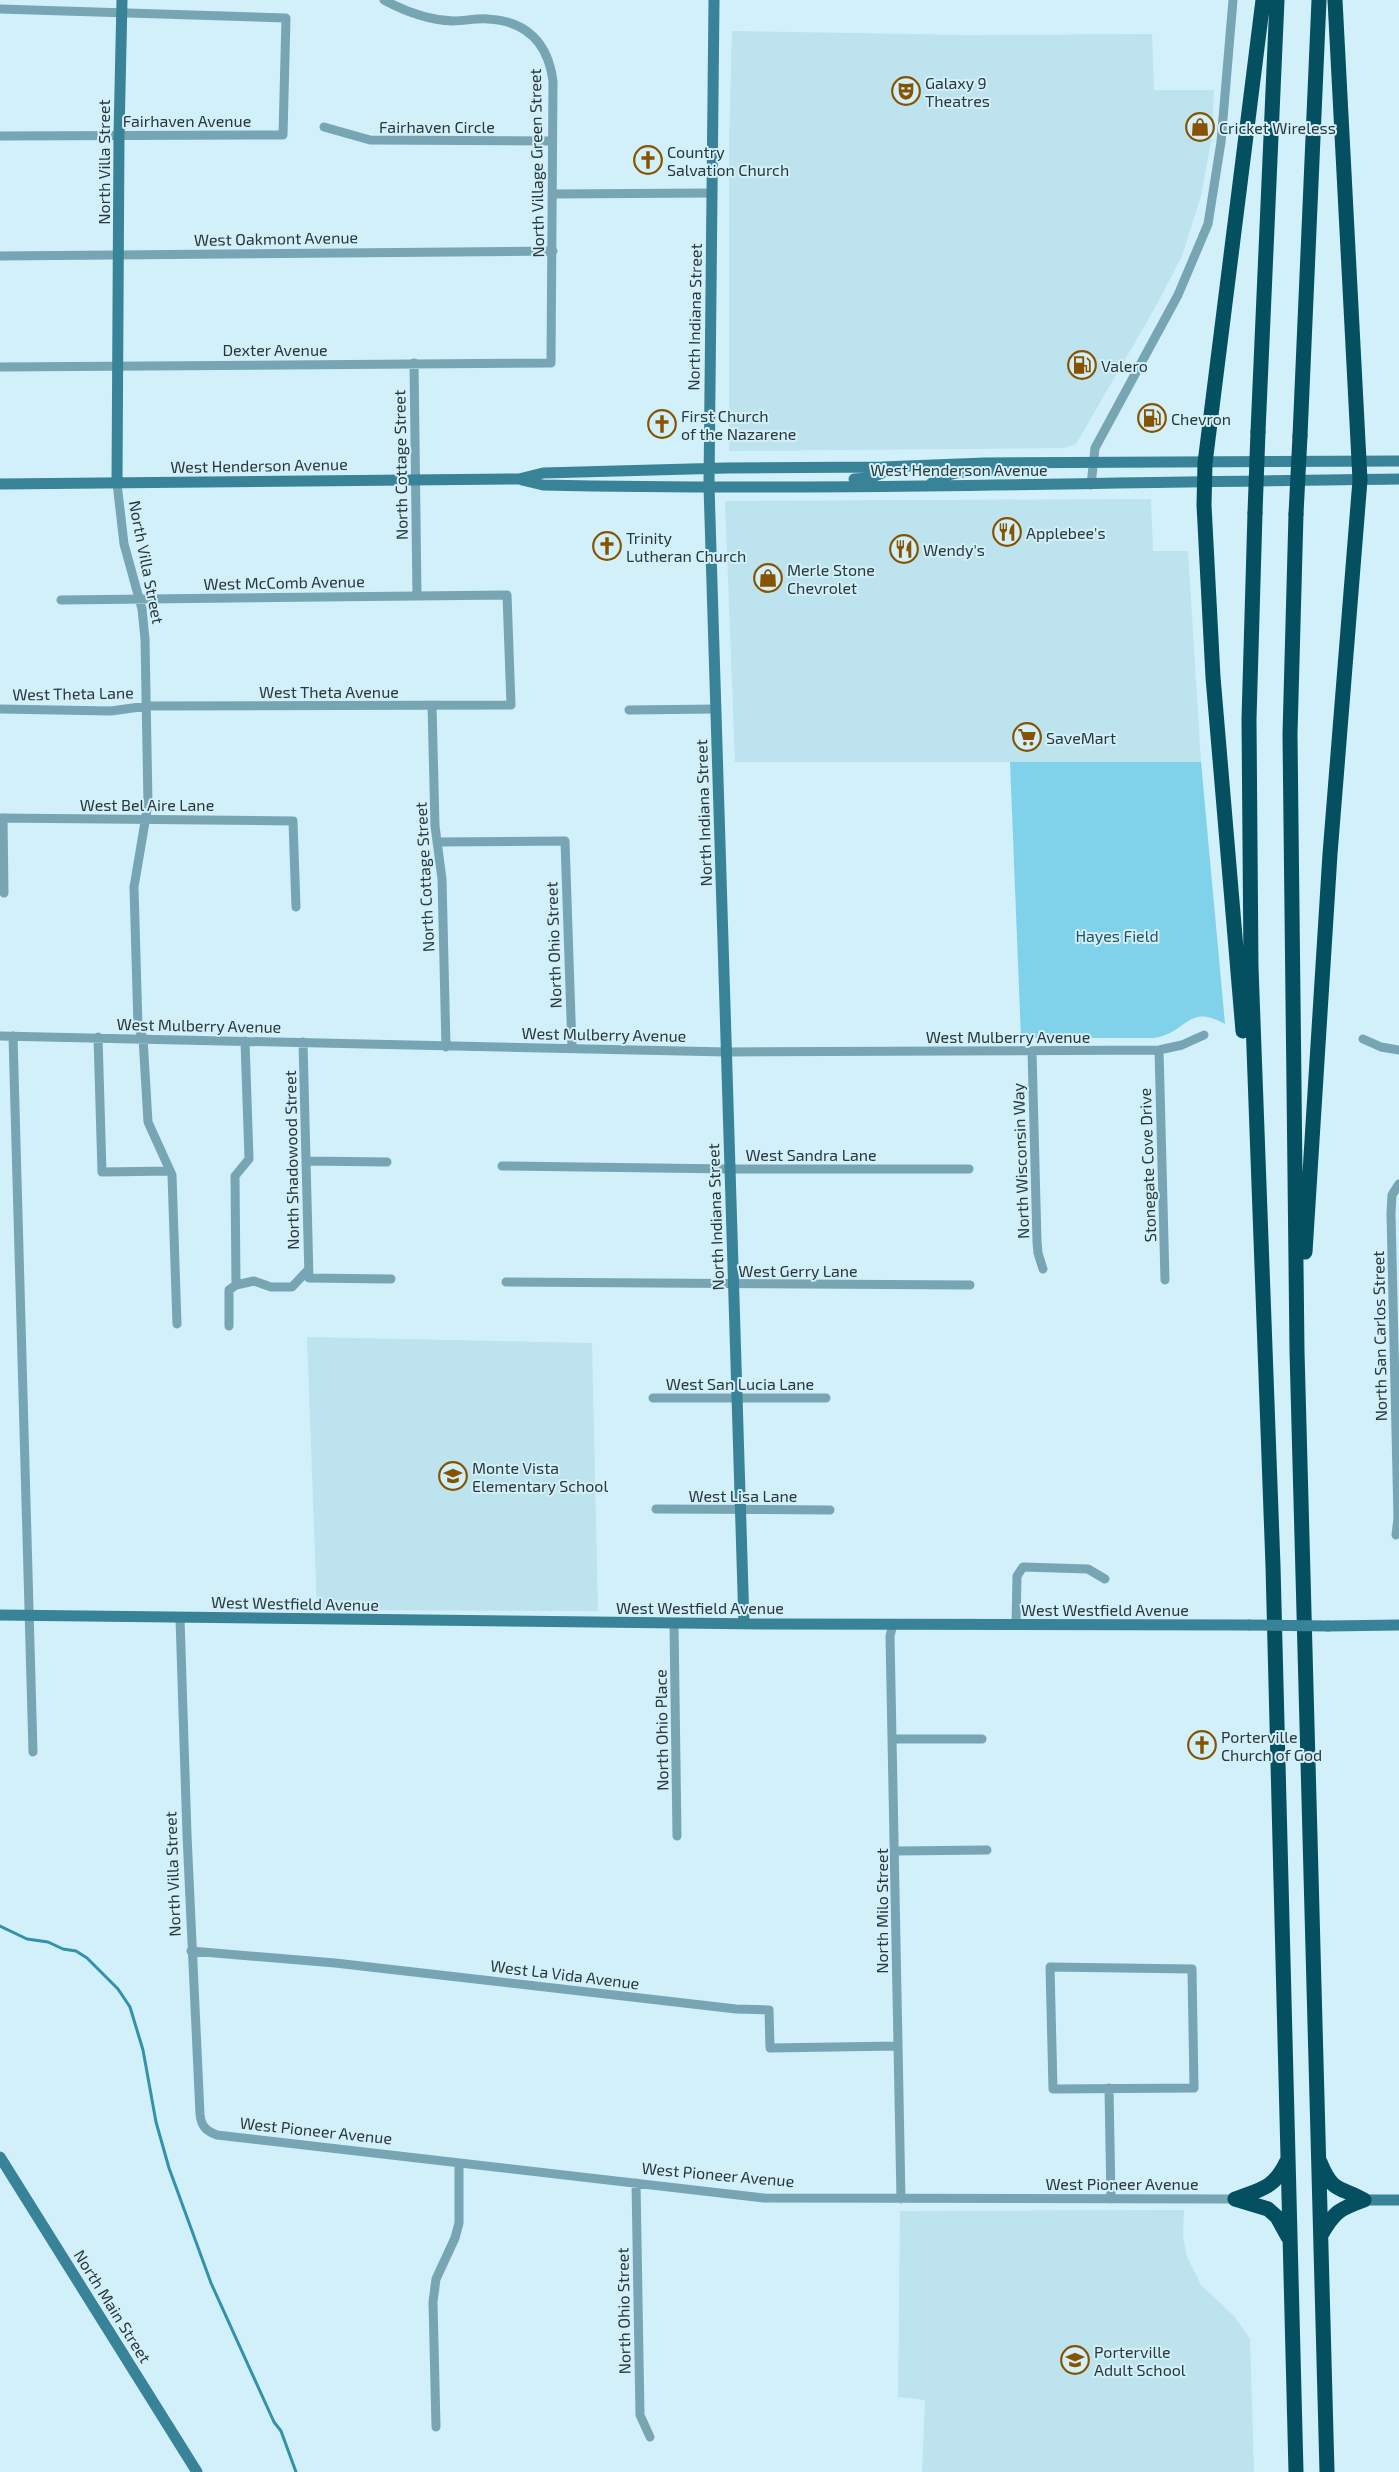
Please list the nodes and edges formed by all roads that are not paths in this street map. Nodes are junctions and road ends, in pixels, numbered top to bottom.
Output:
1 (122, 0) edge
2 (384, 0) edge
3 (714, 0) edge
4 (1233, 0) edge
5 (1263, 0) edge
6 (1277, 0) edge
7 (1319, 0) edge
8 (1335, 0) edge
9 (0, 9) edge
10 (122, 13) junction
11 (324, 127) dead end
12 (119, 134) junction
13 (0, 136) edge
14 (552, 141) junction
15 (711, 193) junction
16 (552, 194) junction
17 (553, 250) junction
18 (119, 255) junction
19 (0, 256) edge
20 (551, 363) joint
21 (414, 364) junction
22 (117, 366) junction
23 (0, 367) edge
24 (1399, 461) edge
25 (1092, 462) junction
26 (1360, 462) junction
27 (1050, 463) junction
28 (1205, 463) junction
29 (882, 466) junction
30 (708, 468) junction
31 (519, 479) junction
32 (416, 480) junction
33 (1360, 480) junction
34 (1399, 480) edge
35 (1205, 482) junction
36 (117, 483) junction
37 (0, 484) edge
38 (1091, 485) junction
39 (708, 486) junction
40 (811, 486) junction
41 (929, 486) junction
42 (417, 596) junction
43 (140, 598) junction
44 (61, 600) dead end
45 (432, 705) junction
46 (511, 705) joint
47 (147, 706) junction
48 (0, 709) edge
49 (716, 709) junction
50 (629, 710) dead end
51 (1, 818) edge
52 (147, 820) junction
53 (437, 842) junction
54 (4, 893) dead end
55 (296, 907) dead end
56 (1204, 1035) dead end
57 (0, 1036) edge
58 (13, 1036) junction
59 (98, 1037) junction
60 (143, 1038) junction
61 (1362, 1039) dead end
62 (245, 1041) junction
63 (303, 1042) junction
64 (446, 1047) junction
65 (572, 1048) junction
66 (1159, 1050) junction
67 (1399, 1050) edge
68 (1032, 1051) junction
69 (727, 1052) junction
70 (306, 1161) junction
71 (387, 1162) dead end
72 (502, 1166) dead end
73 (730, 1169) junction
74 (969, 1169) dead end
75 (170, 1171) junction
76 (1399, 1184) edge
77 (1259, 1194) junction
78 (1044, 1269) dead end
79 (308, 1274) junction
80 (391, 1279) dead end
81 (1165, 1280) dead end
82 (506, 1282) dead end
83 (236, 1285) junction
84 (733, 1285) junction
85 (970, 1285) dead end
86 (177, 1324) dead end
87 (229, 1326) dead end
88 (1297, 1351) junction
89 (653, 1398) dead end
90 (826, 1398) dead end
91 (737, 1399) junction
92 (1398, 1489) edge
93 (656, 1509) dead end
94 (740, 1510) junction
95 (830, 1510) dead end
96 (1396, 1535) dead end
97 (1105, 1579) dead end
98 (0, 1615) edge
99 (30, 1615) junction
100 (180, 1618) junction
101 (674, 1624) junction
102 (744, 1624) junction
103 (893, 1624) junction
104 (1016, 1625) junction
105 (1399, 1626) edge
106 (893, 1739) junction
107 (982, 1739) dead end
108 (33, 1752) dead end
109 (678, 1836) dead end
110 (987, 1850) dead end
111 (896, 1851) junction
112 (191, 1951) junction
113 (897, 2046) junction
114 (1109, 2088) junction
115 (204, 2128) joint
116 (1318, 2156) junction
117 (0, 2157) edge
118 (1287, 2160) junction
119 (459, 2163) junction
120 (636, 2183) junction
121 (901, 2199) junction
122 (1111, 2199) junction
123 (1235, 2199) junction
124 (1364, 2200) junction
125 (1399, 2200) edge
126 (1321, 2235) junction
127 (1289, 2239) junction
128 (436, 2428) dead end
129 (650, 2436) dead end
130 (198, 2472) edge
131 (1296, 2472) edge
132 (1327, 2472) edge

1 - 10 main road, North Villa Street
2 - 14 street, North Village Green Street
3 - 15 main road, North Indiana Street
4 - 25 street
5 - 28 highway
6 - 77 highway, bridge
7 - 88 highway, bridge
8 - 26 highway
9 - 10 street
10 - 12 main road, North Villa Street
10 - 12 street, Fairhaven Avenue
11 - 14 street, Fairhaven Circle
12 - 13 street, Fairhaven Avenue
12 - 18 main road, North Villa Street
14 - 16 street, North Village Green Street
15 - 16 street
15 - 30 main road, North Indiana Street
16 - 17 street, North Village Green Street
17 - 18 street, West Oakmont Avenue
17 - 20 street, North Village Green Street
18 - 19 street, West Oakmont Avenue
18 - 22 main road, North Villa Street
20 - 21 street, Dexter Avenue
21 - 22 street, Dexter Avenue
21 - 32 street, North Cottage Street
22 - 23 street, Dexter Avenue
22 - 36 main road, North Villa Street
24 - 26 main road, West Henderson Avenue
25 - 27 main road, West Henderson Avenue
25 - 28 main road, West Henderson Avenue
25 - 38 street
26 - 28 main road, West Henderson Avenue
26 - 33 highway
27 - 29 main road, West Henderson Avenue
27 - 41 main road
28 - 35 highway
29 - 30 main road, West Henderson Avenue
29 - 40 main road
30 - 31 main road, West Henderson Avenue
30 - 39 main road, North Indiana Street
31 - 32 main road, West Henderson Avenue
31 - 39 main road, West Henderson Avenue
32 - 36 main road, West Henderson Avenue
32 - 42 street, North Cottage Street
33 - 34 main road, West Henderson Avenue
33 - 35 main road, West Henderson Avenue
33 - 88 highway
35 - 38 main road, West Henderson Avenue
35 - 77 highway
36 - 37 main road, West Henderson Avenue
36 - 43 street, North Villa Street
38 - 41 main road, West Henderson Avenue
39 - 40 main road, West Henderson Avenue
39 - 49 main road, North Indiana Street
40 - 41 main road, West Henderson Avenue
42 - 43 street, West McComb Avenue
42 - 46 street, West McComb Avenue
43 - 44 street, West McComb Avenue
43 - 47 street, North Villa Street
45 - 46 street, West Theta Avenue
45 - 47 street, West Theta Avenue
45 - 53 street, North Cottage Street
47 - 48 street, West Theta Lane
47 - 52 street, North Villa Street
49 - 50 street
49 - 69 main road, North Indiana Street
51 - 52 street, West Bel Aire Lane
51 - 54 street
52 - 55 street, West Bel Aire Lane
52 - 60 street, North Villa Street
53 - 64 street, North Cottage Street
53 - 65 street, North Ohio Street
56 - 66 street, West Mulberry Avenue
57 - 58 street, West Mulberry Avenue
58 - 59 street, West Mulberry Avenue
58 - 99 street
59 - 60 street, West Mulberry Avenue
59 - 75 street
60 - 62 street, West Mulberry Avenue
60 - 75 street, North Villa Street
61 - 67 street
62 - 63 street, West Mulberry Avenue
62 - 83 street
63 - 64 street, West Mulberry Avenue
63 - 70 street, North Shadowood Street
64 - 65 street, West Mulberry Avenue
65 - 69 street, West Mulberry Avenue
66 - 68 street, West Mulberry Avenue
66 - 81 street, Stonegate Cove Drive
68 - 69 street, West Mulberry Avenue
68 - 78 street, North Wisconsin Way
69 - 73 main road, North Indiana Street
70 - 71 street
70 - 79 street, North Shadowood Street
72 - 73 street, West Sandra Lane
73 - 74 street, West Sandra Lane
73 - 84 main road, North Indiana Street
75 - 86 street, North Villa Street
76 - 92 street, North San Carlos Street
77 - 118 highway
79 - 80 street
79 - 83 street
82 - 84 street, West Gerry Lane
83 - 87 street
84 - 85 street, West Gerry Lane
84 - 91 main road, North Indiana Street
88 - 116 highway
89 - 91 street, West San Lucia Lane
90 - 91 street, West San Lucia Lane
91 - 94 main road, North Indiana Street
92 - 96 street, North San Carlos Street
93 - 94 street, West Lisa Lane
94 - 95 street, West Lisa Lane
94 - 102 main road, North Indiana Street
97 - 104 street
98 - 99 main road, West Westfield Avenue
99 - 100 main road, West Westfield Avenue
99 - 108 street
100 - 101 main road, West Westfield Avenue
100 - 112 street, North Villa Street
101 - 102 main road, West Westfield Avenue
101 - 109 street, North Ohio Place
102 - 103 main road, West Westfield Avenue
103 - 104 main road, West Westfield Avenue
103 - 106 street, North Milo Street
104 - 105 main road, West Westfield Avenue, bridge
106 - 107 street
106 - 111 street, North Milo Street
110 - 111 street
111 - 113 street, North Milo Street
112 - 113 street, West La Vida Avenue
112 - 115 street, North Villa Street
113 - 121 street, North Milo Street
114 - 114 street
114 - 122 street
115 - 119 street, West Pioneer Avenue
116 - 124 highway
116 - 126 highway
117 - 130 main road, North Main Street
118 - 123 highway
118 - 127 highway
119 - 120 street, West Pioneer Avenue
119 - 128 street
120 - 121 street, West Pioneer Avenue
120 - 129 street, North Ohio Street
121 - 122 street, West Pioneer Avenue
122 - 123 street, West Pioneer Avenue
123 - 127 highway
124 - 125 main road
124 - 126 highway
126 - 132 highway
127 - 131 highway

